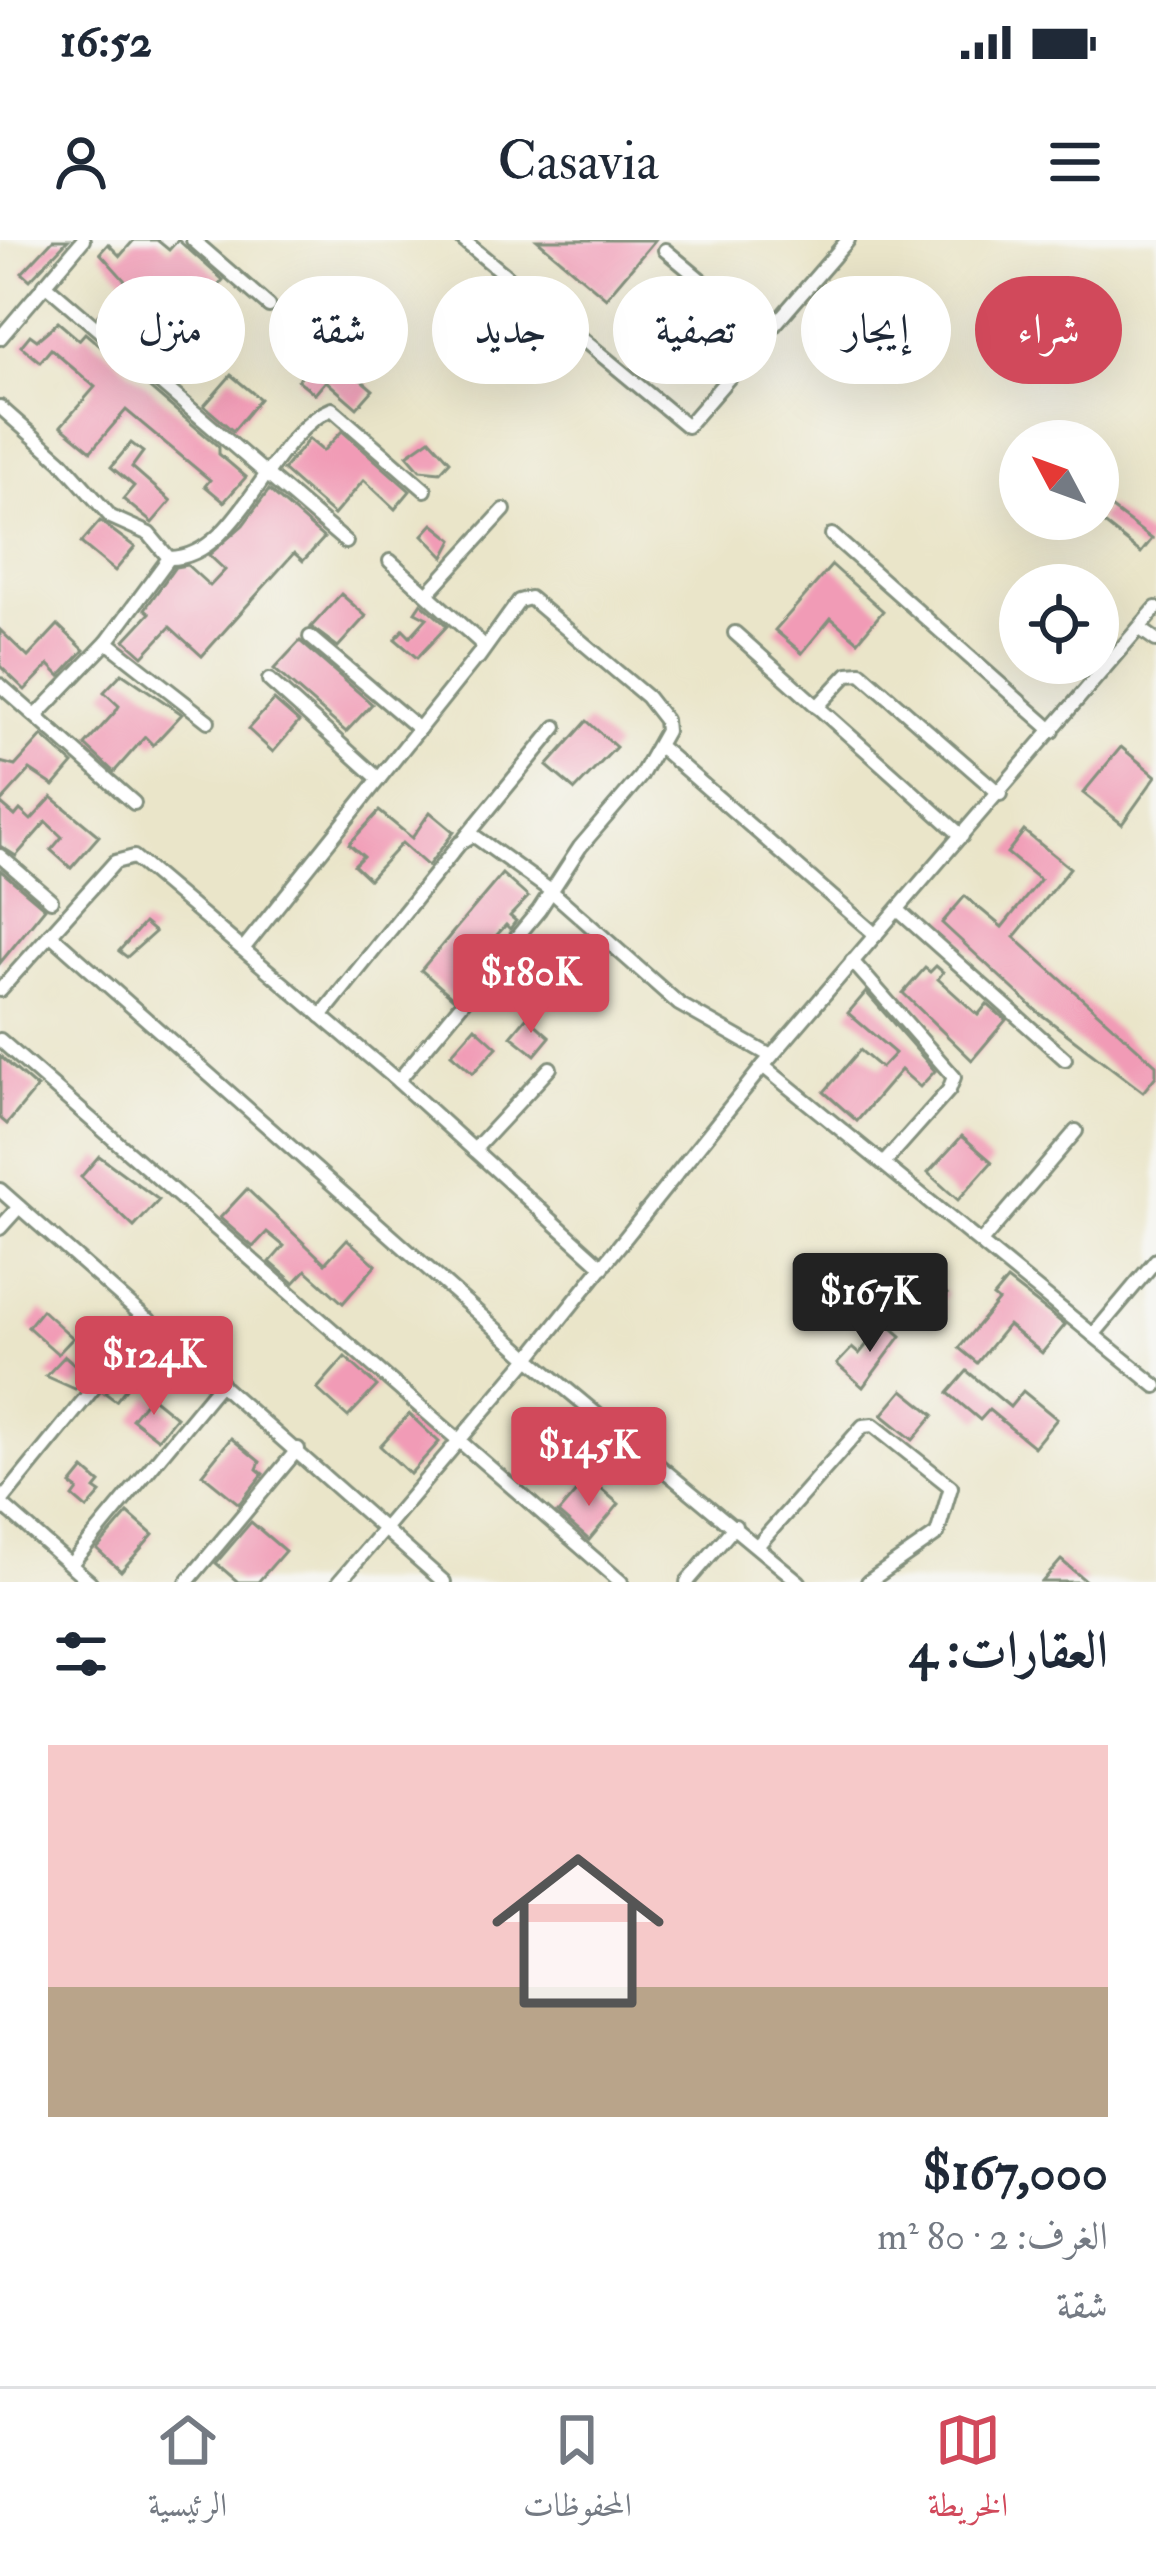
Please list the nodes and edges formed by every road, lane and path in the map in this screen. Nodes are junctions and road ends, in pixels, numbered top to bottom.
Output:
1 (82, 240) edge
2 (193, 240) edge
3 (463, 240) edge
4 (848, 240) edge
5 (665, 250) dead end
6 (696, 276) edge
7 (45, 284) junction
8 (269, 306) dead end
9 (777, 325) edge
10 (0, 338) edge
11 (613, 365) edge
12 (636, 384) edge
13 (725, 384) edge
14 (0, 407) edge
15 (266, 473) junction
16 (424, 490) dead end
17 (504, 510) dead end
18 (832, 535) dead end
19 (346, 542) dead end
20 (170, 558) junction
21 (390, 561) dead end
22 (428, 593) junction
23 (1156, 608) edge
24 (1139, 628) junction
25 (735, 633) dead end
26 (310, 637) dead end
27 (1156, 640) edge
28 (106, 642) junction
29 (478, 658) junction
30 (269, 680) dead end
31 (0, 685) edge
32 (818, 707) junction
33 (36, 716) junction
34 (208, 722) dead end
35 (556, 727) dead end
36 (419, 729) junction
37 (1053, 731) junction
38 (660, 747) junction
39 (380, 779) junction
40 (1000, 794) junction
41 (134, 803) dead end
42 (962, 836) junction
43 (464, 839) junction
44 (0, 856) edge
45 (551, 891) junction
46 (52, 900) dead end
47 (898, 910) junction
48 (50, 934) junction
49 (876, 935) junction
50 (243, 949) junction
51 (852, 961) junction
52 (0, 990) edge
53 (321, 1016) junction
54 (0, 1040) edge
55 (1065, 1059) dead end
56 (767, 1061) junction
57 (550, 1068) dead end
58 (398, 1082) junction
59 (1076, 1131) dead end
60 (474, 1150) junction
61 (884, 1163) junction
62 (0, 1190) edge
63 (19, 1207) junction
64 (0, 1228) edge
65 (982, 1241) junction
66 (1156, 1260) edge
67 (603, 1267) junction
68 (149, 1320) junction
69 (1093, 1335) junction
70 (529, 1358) junction
71 (221, 1383) junction
72 (1156, 1386) edge
73 (458, 1442) junction
74 (298, 1449) junction
75 (0, 1503) edge
76 (735, 1526) junction
77 (382, 1529) junction
78 (758, 1545) junction
79 (70, 1564) junction
80 (90, 1582) edge
81 (187, 1582) edge
82 (339, 1582) edge
83 (443, 1582) edge
84 (621, 1582) edge
85 (687, 1582) edge
86 (799, 1582) edge
87 (868, 1582) edge

1 - 7 street
2 - 8 street
3 - 11 street
4 - 9 street
5 - 6 street
7 - 10 street
7 - 15 street
12 - 13 street
14 - 20 street
15 - 16 street
15 - 19 street
15 - 20 street
17 - 22 street
18 - 37 street
20 - 28 street
21 - 22 street
22 - 29 street
23 - 24 street
24 - 27 street
24 - 37 street
25 - 32 street
26 - 36 street
28 - 33 street
28 - 34 street
29 - 36 street
29 - 38 street
30 - 39 street
31 - 33 street
32 - 40 street
32 - 42 street
33 - 41 street
35 - 43 street
36 - 39 street
37 - 40 street
38 - 45 street
38 - 49 street
39 - 50 street
40 - 42 street
42 - 47 street
43 - 45 street
43 - 53 street
44 - 46 street
45 - 56 street
45 - 58 street
47 - 49 street
47 - 55 street
48 - 50 street
48 - 52 street
48 - 70 street
49 - 51 street
50 - 53 street
51 - 56 street
51 - 61 street
53 - 58 street
54 - 73 street
56 - 61 street
56 - 67 street
57 - 60 street
58 - 60 street
59 - 65 street
60 - 67 street
61 - 65 street
62 - 63 street
63 - 64 street
63 - 68 street
65 - 69 street
66 - 69 street
67 - 70 street
68 - 71 street
68 - 75 street
69 - 72 street
70 - 73 street
70 - 76 street
71 - 74 street
71 - 79 street
73 - 77 street
73 - 84 street
74 - 77 street
74 - 81 street
75 - 79 street
76 - 78 street
76 - 85 street
77 - 82 street
77 - 83 street
78 - 86 street
78 - 87 street
79 - 80 street

